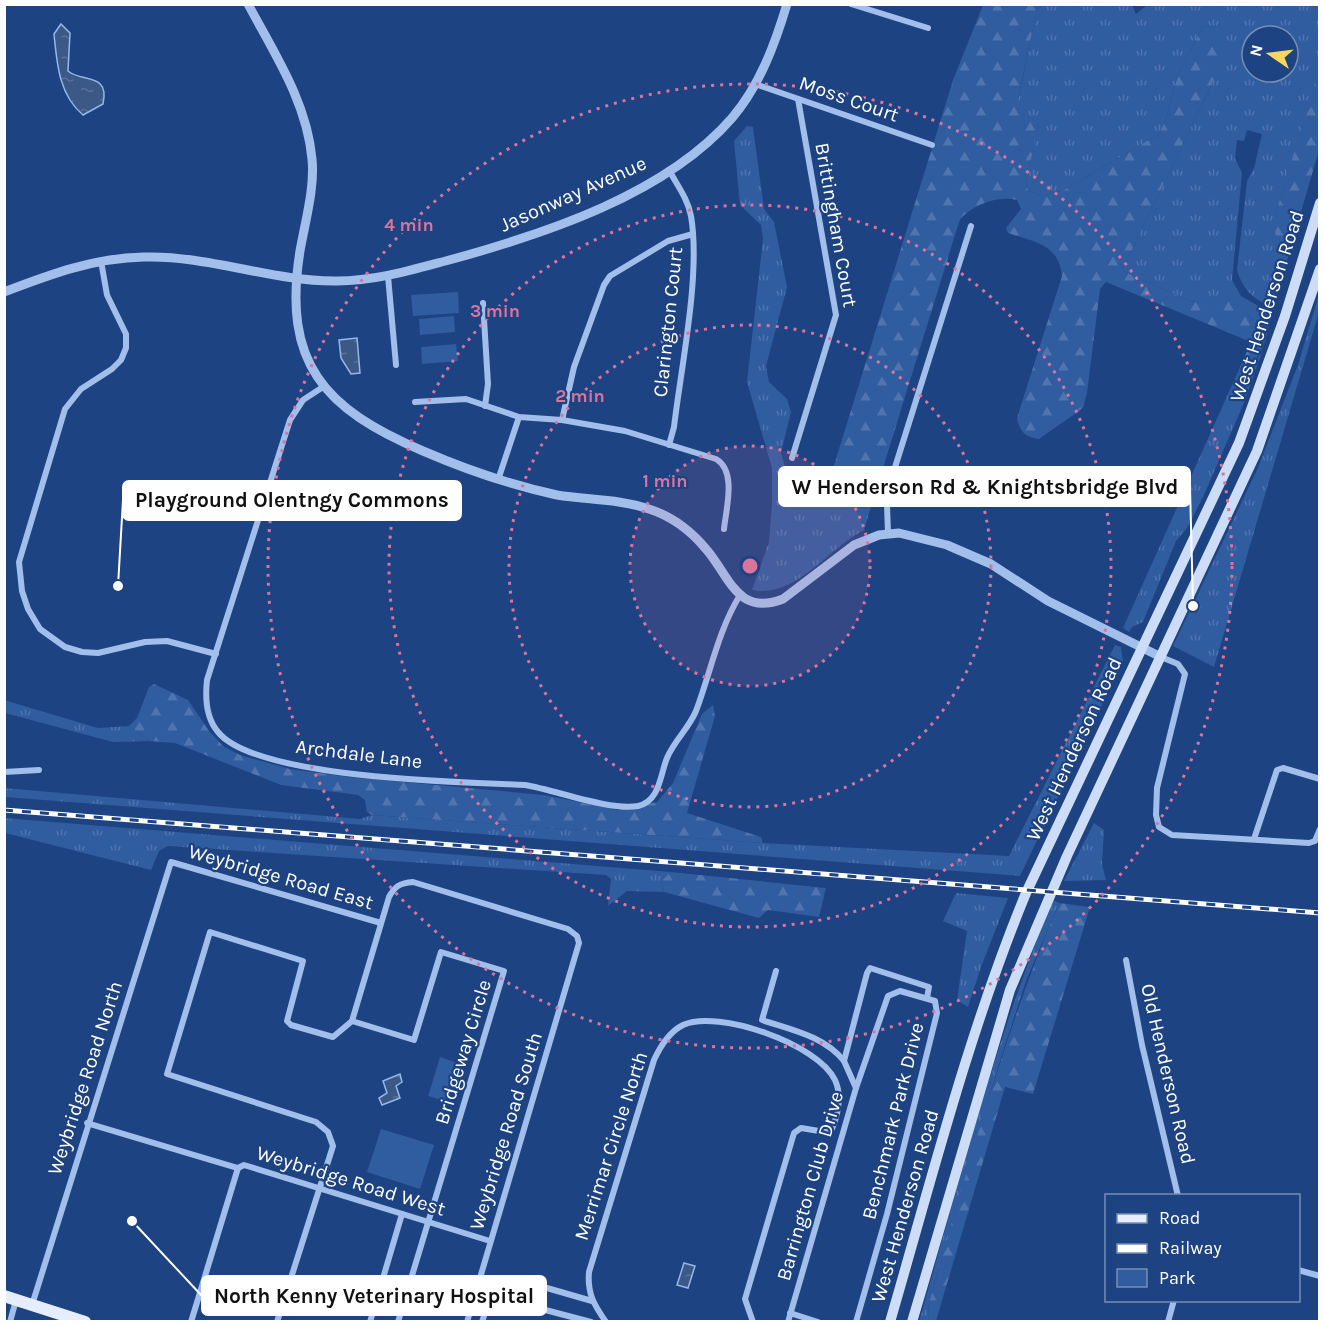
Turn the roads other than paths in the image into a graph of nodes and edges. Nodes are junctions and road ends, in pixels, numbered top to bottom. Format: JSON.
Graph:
{"nodes":[{"id":1,"x":248,"y":4,"type":"edge"},
{"id":2,"x":851,"y":4,"type":"edge"},
{"id":3,"x":787,"y":5,"type":"edge"},
{"id":4,"x":928,"y":28,"type":"dead end"},
{"id":5,"x":755,"y":84,"type":"junction"},
{"id":6,"x":798,"y":99,"type":"junction"},
{"id":7,"x":932,"y":145,"type":"dead end"},
{"id":8,"x":669,"y":170,"type":"junction"},
{"id":9,"x":1320,"y":203,"type":"edge"},
{"id":10,"x":971,"y":226,"type":"dead end"},
{"id":11,"x":693,"y":234,"type":"junction"},
{"id":12,"x":101,"y":261,"type":"junction"},
{"id":13,"x":1320,"y":269,"type":"edge"},
{"id":14,"x":388,"y":276,"type":"junction"},
{"id":15,"x":296,"y":278,"type":"junction"},
{"id":16,"x":4,"y":292,"type":"edge"},
{"id":17,"x":483,"y":303,"type":"dead end"},
{"id":18,"x":396,"y":365,"type":"dead end"},
{"id":19,"x":323,"y":387,"type":"junction"},
{"id":20,"x":415,"y":402,"type":"dead end"},
{"id":21,"x":485,"y":406,"type":"junction"},
{"id":22,"x":519,"y":417,"type":"junction"},
{"id":23,"x":562,"y":420,"type":"junction"},
{"id":24,"x":669,"y":445,"type":"junction"},
{"id":25,"x":792,"y":458,"type":"dead end"},
{"id":26,"x":498,"y":480,"type":"junction"},
{"id":27,"x":724,"y":529,"type":"dead end"},
{"id":28,"x":888,"y":533,"type":"junction"},
{"id":29,"x":740,"y":595,"type":"junction"},
{"id":30,"x":1143,"y":647,"type":"junction"},
{"id":31,"x":216,"y":654,"type":"junction"},
{"id":32,"x":1161,"y":657,"type":"junction"},
{"id":33,"x":39,"y":770,"type":"dead end"},
{"id":34,"x":4,"y":772,"type":"edge"},
{"id":35,"x":1320,"y":778,"type":"edge"},
{"id":36,"x":1320,"y":829,"type":"edge"},
{"id":37,"x":1254,"y":839,"type":"junction"},
{"id":38,"x":171,"y":862,"type":"joint"},
{"id":39,"x":381,"y":923,"type":"junction"},
{"id":40,"x":578,"y":951,"type":"joint"},
{"id":41,"x":1126,"y":960,"type":"dead end"},
{"id":42,"x":776,"y":972,"type":"dead end"},
{"id":43,"x":927,"y":998,"type":"junction"},
{"id":44,"x":352,"y":1021,"type":"junction"},
{"id":45,"x":844,"y":1061,"type":"junction"},
{"id":46,"x":856,"y":1088,"type":"junction"},
{"id":47,"x":87,"y":1124,"type":"junction"},
{"id":48,"x":238,"y":1168,"type":"junction"},
{"id":49,"x":320,"y":1189,"type":"junction"},
{"id":50,"x":1178,"y":1194,"type":"edge"},
{"id":51,"x":402,"y":1214,"type":"junction"},
{"id":52,"x":428,"y":1222,"type":"junction"},
{"id":53,"x":490,"y":1241,"type":"junction"},
{"id":54,"x":1300,"y":1270,"type":"edge"},
{"id":55,"x":1320,"y":1276,"type":"edge"},
{"id":56,"x":10,"y":1298,"type":"edge"},
{"id":57,"x":592,"y":1301,"type":"junction"},
{"id":58,"x":1173,"y":1302,"type":"edge"},
{"id":59,"x":32,"y":1305,"type":"junction"},
{"id":60,"x":790,"y":1313,"type":"junction"},
{"id":61,"x":10,"y":1322,"type":"edge"},
{"id":62,"x":85,"y":1322,"type":"edge"},
{"id":63,"x":191,"y":1322,"type":"edge"},
{"id":64,"x":277,"y":1322,"type":"edge"},
{"id":65,"x":370,"y":1322,"type":"edge"},
{"id":66,"x":398,"y":1322,"type":"edge"},
{"id":67,"x":467,"y":1322,"type":"edge"},
{"id":68,"x":591,"y":1322,"type":"edge"},
{"id":69,"x":606,"y":1322,"type":"edge"},
{"id":70,"x":753,"y":1322,"type":"edge"},
{"id":71,"x":788,"y":1322,"type":"edge"},
{"id":72,"x":818,"y":1322,"type":"edge"},
{"id":73,"x":856,"y":1322,"type":"edge"},
{"id":74,"x":890,"y":1322,"type":"edge"},
{"id":75,"x":912,"y":1322,"type":"edge"},
{"id":76,"x":1168,"y":1322,"type":"edge"}],
"edges":[{"from":1,"to":15,"type":"street"},
{"from":2,"to":4,"type":"street"},
{"from":3,"to":5,"type":"street","name":"Jasonway Avenue"},
{"from":5,"to":6,"type":"street","name":"Moss Court"},
{"from":5,"to":8,"type":"street","name":"Jasonway Avenue"},
{"from":6,"to":7,"type":"street","name":"Moss Court"},
{"from":6,"to":25,"type":"street","name":"Brittingham Court"},
{"from":8,"to":11,"type":"street","name":"Clarington Court"},
{"from":8,"to":14,"type":"street","name":"Jasonway Avenue"},
{"from":9,"to":30,"type":"main road","name":"West Henderson Road"},
{"from":10,"to":28,"type":"street"},
{"from":11,"to":23,"type":"street"},
{"from":11,"to":24,"type":"street","name":"Clarington Court"},
{"from":12,"to":15,"type":"street","name":"Jasonway Avenue"},
{"from":12,"to":16,"type":"street","name":"Jasonway Avenue"},
{"from":12,"to":31,"type":"street"},
{"from":13,"to":32,"type":"main road","name":"West Henderson Road"},
{"from":14,"to":15,"type":"street","name":"Jasonway Avenue"},
{"from":14,"to":18,"type":"street"},
{"from":15,"to":19,"type":"street"},
{"from":17,"to":21,"type":"street"},
{"from":19,"to":26,"type":"street"},
{"from":19,"to":31,"type":"street","name":"Archdale Lane"},
{"from":20,"to":21,"type":"street"},
{"from":21,"to":22,"type":"street"},
{"from":22,"to":23,"type":"street"},
{"from":22,"to":26,"type":"street"},
{"from":23,"to":24,"type":"street"},
{"from":24,"to":27,"type":"street"},
{"from":26,"to":29,"type":"street"},
{"from":28,"to":29,"type":"street"},
{"from":28,"to":30,"type":"street"},
{"from":29,"to":31,"type":"street","name":"Archdale Lane"},
{"from":30,"to":32,"type":"street"},
{"from":30,"to":74,"type":"main road","name":"West Henderson Road"},
{"from":32,"to":37,"type":"street"},
{"from":32,"to":75,"type":"main road","name":"West Henderson Road"},
{"from":33,"to":34,"type":"street"},
{"from":35,"to":37,"type":"street"},
{"from":36,"to":37,"type":"street"},
{"from":38,"to":39,"type":"street","name":"Weybridge Road East"},
{"from":38,"to":47,"type":"street","name":"Weybridge Road North"},
{"from":39,"to":40,"type":"street","name":"Weybridge Road East"},
{"from":39,"to":44,"type":"street","name":"Weybridge Road East"},
{"from":40,"to":53,"type":"street","name":"Weybridge Road South"},
{"from":41,"to":50,"type":"street","name":"Old Henderson Road"},
{"from":42,"to":45,"type":"street","name":"Barrington Club Drive"},
{"from":43,"to":45,"type":"street"},
{"from":43,"to":46,"type":"street","name":"Benchmark Park Drive"},
{"from":43,"to":73,"type":"street","name":"Benchmark Park Drive"},
{"from":44,"to":49,"type":"street"},
{"from":44,"to":52,"type":"street","name":"Bridgeway Circle"},
{"from":45,"to":46,"type":"street","name":"Barrington Club Drive"},
{"from":46,"to":60,"type":"street","name":"Barrington Club Drive"},
{"from":47,"to":48,"type":"street","name":"Weybridge Road West"},
{"from":47,"to":59,"type":"street","name":"Weybridge Road North"},
{"from":48,"to":49,"type":"street","name":"Weybridge Road West"},
{"from":48,"to":63,"type":"street","name":"Weybridge Road West"},
{"from":49,"to":51,"type":"street","name":"Weybridge Road West"},
{"from":49,"to":64,"type":"street"},
{"from":51,"to":52,"type":"street","name":"Weybridge Road West"},
{"from":51,"to":65,"type":"street"},
{"from":52,"to":53,"type":"street","name":"Weybridge Road West"},
{"from":52,"to":66,"type":"street","name":"Bridgeway Circle"},
{"from":53,"to":67,"type":"street","name":"Weybridge Road South"},
{"from":54,"to":55,"type":"street"},
{"from":56,"to":59,"type":"main road"},
{"from":56,"to":61,"type":"street"},
{"from":57,"to":68,"type":"street"},
{"from":57,"to":69,"type":"street","name":"Merrimar Circle North"},
{"from":57,"to":70,"type":"street","name":"Merrimar Circle North"},
{"from":58,"to":76,"type":"street"},
{"from":59,"to":62,"type":"main road"},
{"from":60,"to":71,"type":"street","name":"Barrington Club Drive"},
{"from":60,"to":72,"type":"street"}]}
